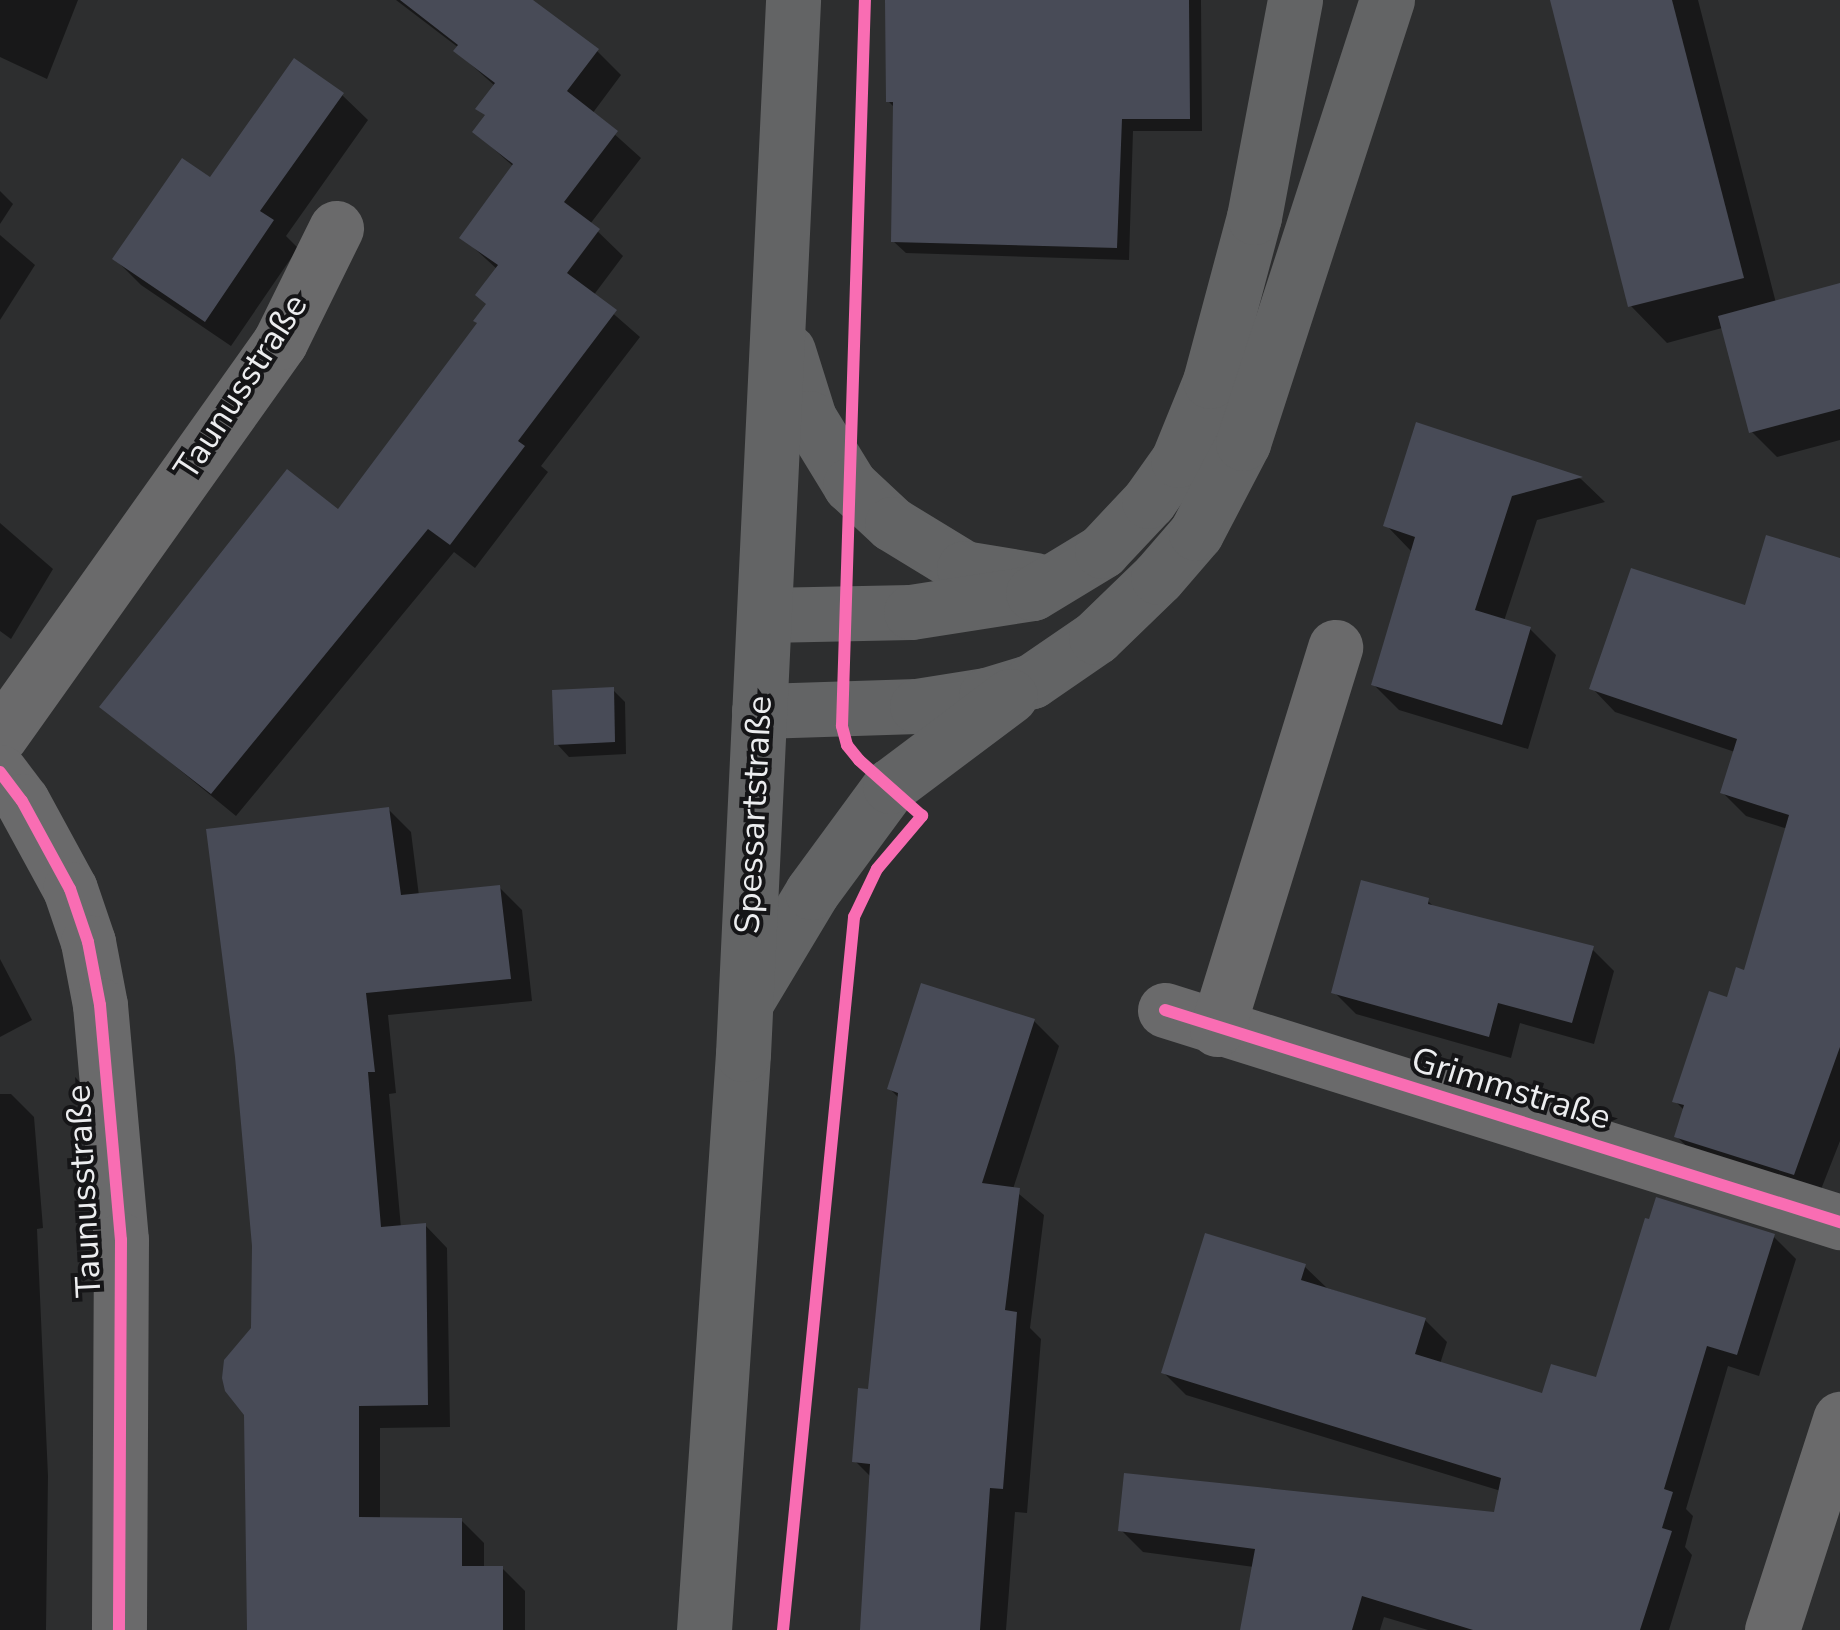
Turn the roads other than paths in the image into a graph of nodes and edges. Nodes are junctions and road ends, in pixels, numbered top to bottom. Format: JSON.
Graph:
{"nodes":[{"id":1,"x":1296,"y":0,"type":"edge"},
{"id":2,"x":1387,"y":0,"type":"edge"},
{"id":3,"x":792,"y":15,"type":"edge"},
{"id":4,"x":336,"y":228,"type":"dead end"},
{"id":5,"x":776,"y":315,"type":"junction"},
{"id":6,"x":1070,"y":573,"type":"junction"},
{"id":7,"x":765,"y":615,"type":"junction"},
{"id":8,"x":1335,"y":647,"type":"dead end"},
{"id":9,"x":1032,"y":681,"type":"junction"},
{"id":10,"x":759,"y":711,"type":"junction"},
{"id":11,"x":0,"y":736,"type":"edge"},
{"id":12,"x":0,"y":772,"type":"edge"},
{"id":13,"x":745,"y":1004,"type":"junction"},
{"id":14,"x":1165,"y":1010,"type":"dead end"},
{"id":15,"x":1217,"y":1029,"type":"junction"},
{"id":16,"x":1840,"y":1222,"type":"edge"},
{"id":17,"x":1840,"y":1419,"type":"edge"},
{"id":18,"x":119,"y":1630,"type":"edge"},
{"id":19,"x":704,"y":1630,"type":"edge"},
{"id":20,"x":1772,"y":1630,"type":"edge"}],
"edges":[{"from":1,"to":6,"type":"main road"},
{"from":2,"to":9,"type":"main road"},
{"from":3,"to":5,"type":"main road","name":"Spessartstraße"},
{"from":4,"to":11,"type":"street","name":"Taunusstraße"},
{"from":5,"to":6,"type":"main road"},
{"from":5,"to":7,"type":"main road","name":"Spessartstraße"},
{"from":6,"to":7,"type":"main road"},
{"from":7,"to":10,"type":"main road","name":"Spessartstraße"},
{"from":8,"to":15,"type":"street"},
{"from":9,"to":10,"type":"main road"},
{"from":9,"to":13,"type":"main road"},
{"from":10,"to":13,"type":"main road","name":"Spessartstraße"},
{"from":12,"to":18,"type":"street","name":"Taunusstraße"},
{"from":13,"to":19,"type":"main road","name":"Spessartstraße"},
{"from":14,"to":15,"type":"street","name":"Grimmstraße"},
{"from":15,"to":16,"type":"street","name":"Grimmstraße"},
{"from":17,"to":20,"type":"street"}]}
